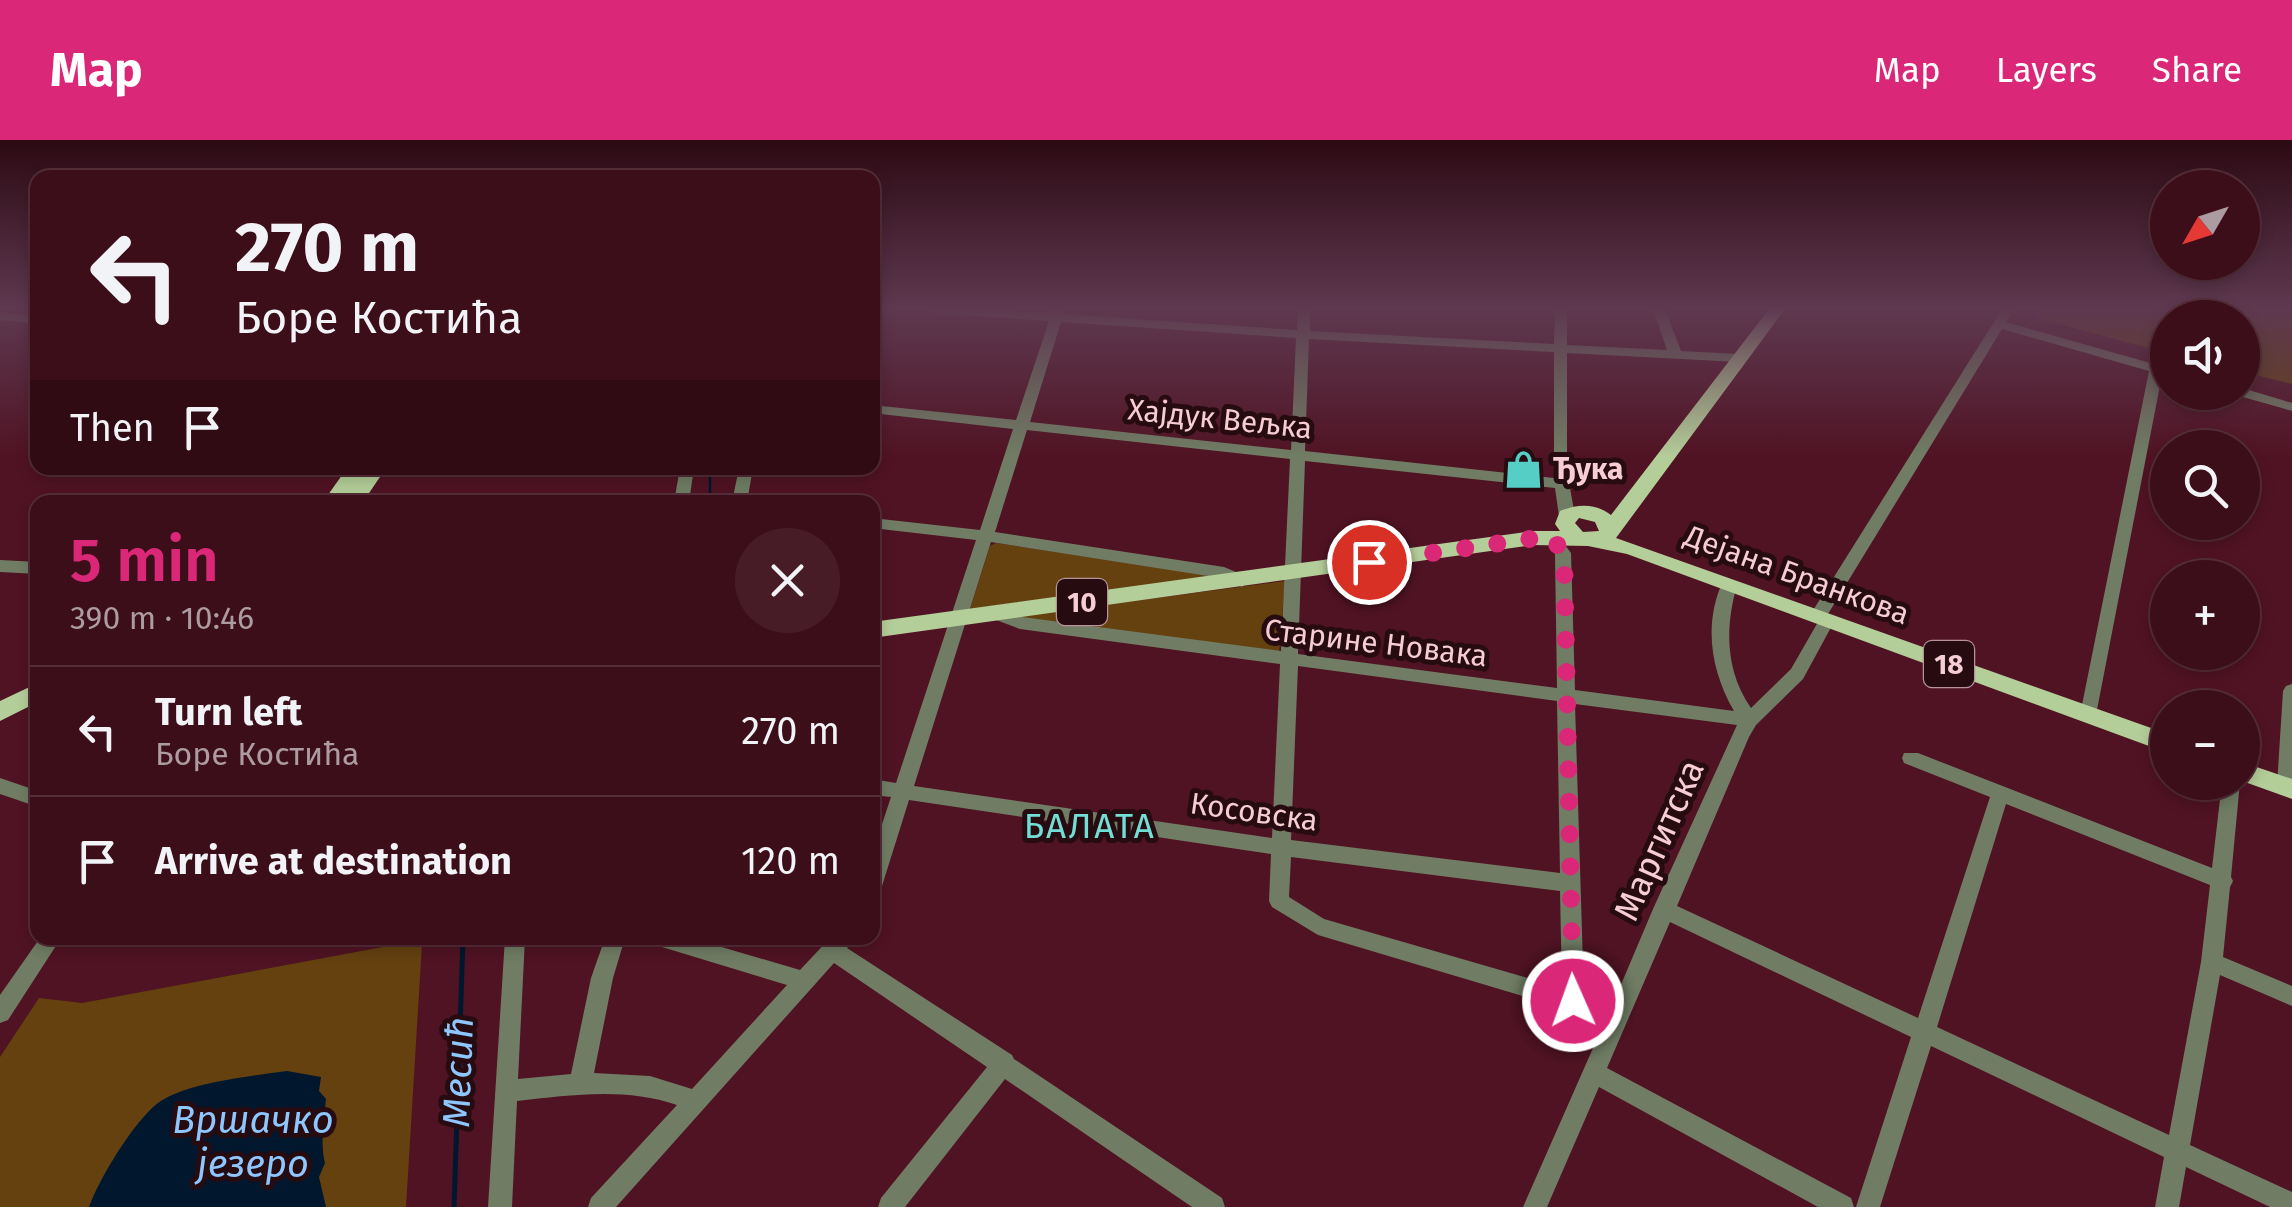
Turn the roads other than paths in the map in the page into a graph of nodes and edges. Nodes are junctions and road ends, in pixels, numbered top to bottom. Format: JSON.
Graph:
{"nodes":[{"id":1,"x":1740,"y":358,"type":"edge"},
{"id":2,"x":1043,"y":359,"type":"edge"},
{"id":3,"x":1302,"y":359,"type":"edge"},
{"id":4,"x":1560,"y":359,"type":"edge"},
{"id":5,"x":1977,"y":359,"type":"edge"},
{"id":6,"x":2122,"y":359,"type":"edge"},
{"id":7,"x":2150,"y":367,"type":"edge"},
{"id":8,"x":2260,"y":398,"type":"edge"},
{"id":9,"x":2292,"y":407,"type":"edge"},
{"id":10,"x":880,"y":409,"type":"edge"},
{"id":11,"x":2154,"y":410,"type":"edge"},
{"id":12,"x":1022,"y":426,"type":"junction"},
{"id":13,"x":1295,"y":455,"type":"junction"},
{"id":14,"x":1563,"y":487,"type":"junction"},
{"id":15,"x":880,"y":524,"type":"edge"},
{"id":16,"x":1577,"y":530,"type":"junction"},
{"id":17,"x":984,"y":536,"type":"junction"},
{"id":18,"x":0,"y":566,"type":"edge"},
{"id":19,"x":30,"y":568,"type":"edge"},
{"id":20,"x":1291,"y":573,"type":"junction"},
{"id":21,"x":1242,"y":581,"type":"junction"},
{"id":22,"x":1729,"y":585,"type":"junction"},
{"id":23,"x":997,"y":614,"type":"junction"},
{"id":24,"x":1823,"y":618,"type":"junction"},
{"id":25,"x":960,"y":619,"type":"junction"},
{"id":26,"x":880,"y":629,"type":"edge"},
{"id":27,"x":1289,"y":660,"type":"junction"},
{"id":28,"x":2292,"y":690,"type":"edge"},
{"id":29,"x":1565,"y":694,"type":"junction"},
{"id":30,"x":30,"y":695,"type":"edge"},
{"id":31,"x":0,"y":712,"type":"edge"},
{"id":32,"x":2089,"y":716,"type":"junction"},
{"id":33,"x":1750,"y":720,"type":"junction"},
{"id":34,"x":2150,"y":738,"type":"edge"},
{"id":35,"x":1911,"y":758,"type":"dead end"},
{"id":36,"x":2260,"y":777,"type":"edge"},
{"id":37,"x":0,"y":786,"type":"edge"},
{"id":38,"x":2289,"y":787,"type":"edge"},
{"id":39,"x":880,"y":788,"type":"edge"},
{"id":40,"x":904,"y":792,"type":"junction"},
{"id":41,"x":2000,"y":794,"type":"junction"},
{"id":42,"x":30,"y":796,"type":"edge"},
{"id":43,"x":2230,"y":800,"type":"edge"},
{"id":44,"x":1280,"y":846,"type":"junction"},
{"id":45,"x":880,"y":861,"type":"edge"},
{"id":46,"x":2223,"y":881,"type":"junction"},
{"id":47,"x":1569,"y":883,"type":"junction"},
{"id":48,"x":1664,"y":909,"type":"junction"},
{"id":49,"x":45,"y":945,"type":"edge"},
{"id":50,"x":514,"y":945,"type":"edge"},
{"id":51,"x":613,"y":945,"type":"edge"},
{"id":52,"x":686,"y":945,"type":"edge"},
{"id":53,"x":837,"y":945,"type":"edge"},
{"id":54,"x":839,"y":945,"type":"edge"},
{"id":55,"x":2212,"y":962,"type":"junction"},
{"id":56,"x":805,"y":980,"type":"junction"},
{"id":57,"x":2292,"y":996,"type":"edge"},
{"id":58,"x":1573,"y":1001,"type":"junction"},
{"id":59,"x":0,"y":1013,"type":"edge"},
{"id":60,"x":1922,"y":1031,"type":"junction"},
{"id":61,"x":1608,"y":1034,"type":"junction"},
{"id":62,"x":1004,"y":1063,"type":"junction"},
{"id":63,"x":1594,"y":1073,"type":"junction"},
{"id":64,"x":582,"y":1082,"type":"junction"},
{"id":65,"x":505,"y":1092,"type":"junction"},
{"id":66,"x":694,"y":1101,"type":"junction"},
{"id":67,"x":2178,"y":1152,"type":"junction"},
{"id":68,"x":621,"y":1198,"type":"edge"},
{"id":69,"x":2292,"y":1206,"type":"edge"},
{"id":70,"x":500,"y":1207,"type":"edge"},
{"id":71,"x":600,"y":1207,"type":"edge"},
{"id":72,"x":890,"y":1207,"type":"edge"},
{"id":73,"x":1214,"y":1207,"type":"edge"},
{"id":74,"x":1536,"y":1207,"type":"edge"},
{"id":75,"x":1842,"y":1207,"type":"edge"},
{"id":76,"x":1868,"y":1207,"type":"edge"},
{"id":77,"x":2168,"y":1207,"type":"edge"}],
"edges":[{"from":1,"to":16,"type":"main road"},
{"from":2,"to":12,"type":"street"},
{"from":3,"to":13,"type":"street"},
{"from":4,"to":14,"type":"street"},
{"from":5,"to":24,"type":"street","name":"Маргитска"},
{"from":6,"to":7,"type":"street"},
{"from":8,"to":9,"type":"street"},
{"from":10,"to":12,"type":"street","name":"Хајдук Вељка"},
{"from":11,"to":32,"type":"street"},
{"from":12,"to":13,"type":"street","name":"Хајдук Вељка"},
{"from":12,"to":17,"type":"street"},
{"from":13,"to":14,"type":"street","name":"Хајдук Вељка"},
{"from":13,"to":20,"type":"street"},
{"from":14,"to":16,"type":"street"},
{"from":15,"to":17,"type":"street"},
{"from":16,"to":20,"type":"main road","number":"10"},
{"from":16,"to":22,"type":"main road","name":"Дејана Бранкова","number":"18"},
{"from":16,"to":29,"type":"street"},
{"from":17,"to":21,"type":"street"},
{"from":17,"to":25,"type":"street"},
{"from":18,"to":19,"type":"street"},
{"from":20,"to":21,"type":"main road","number":"10"},
{"from":20,"to":27,"type":"street"},
{"from":21,"to":23,"type":"main road","number":"10"},
{"from":22,"to":24,"type":"main road","name":"Дејана Бранкова","number":"18"},
{"from":22,"to":33,"type":"street"},
{"from":23,"to":25,"type":"main road","number":"10"},
{"from":23,"to":27,"type":"street","name":"Старине Новака"},
{"from":24,"to":32,"type":"main road","name":"Дејана Бранкова","number":"18"},
{"from":24,"to":33,"type":"street","name":"Маргитска"},
{"from":25,"to":26,"type":"main road","number":"10"},
{"from":25,"to":40,"type":"street"},
{"from":27,"to":29,"type":"street","name":"Старине Новака"},
{"from":27,"to":44,"type":"street"},
{"from":28,"to":38,"type":"street"},
{"from":29,"to":33,"type":"street","name":"Старине Новака"},
{"from":29,"to":47,"type":"street"},
{"from":30,"to":31,"type":"main road"},
{"from":32,"to":34,"type":"main road","name":"Дејана Бранкова","number":"18"},
{"from":33,"to":48,"type":"street","name":"Маргитска"},
{"from":35,"to":41,"type":"street"},
{"from":36,"to":38,"type":"main road"},
{"from":37,"to":42,"type":"street"},
{"from":39,"to":40,"type":"street","name":"Косовска"},
{"from":40,"to":44,"type":"street","name":"Косовска"},
{"from":40,"to":45,"type":"street"},
{"from":41,"to":46,"type":"street"},
{"from":41,"to":60,"type":"street"},
{"from":43,"to":46,"type":"street"},
{"from":44,"to":47,"type":"street","name":"Косовска"},
{"from":44,"to":58,"type":"street"},
{"from":46,"to":55,"type":"street"},
{"from":47,"to":58,"type":"street"},
{"from":48,"to":60,"type":"street"},
{"from":48,"to":61,"type":"street","name":"Маргитска"},
{"from":49,"to":59,"type":"street"},
{"from":50,"to":65,"type":"street"},
{"from":51,"to":64,"type":"street"},
{"from":52,"to":56,"type":"street"},
{"from":53,"to":56,"type":"street"},
{"from":54,"to":62,"type":"street"},
{"from":55,"to":57,"type":"street"},
{"from":55,"to":67,"type":"street"},
{"from":56,"to":66,"type":"street"},
{"from":58,"to":61,"type":"street"},
{"from":60,"to":67,"type":"street"},
{"from":60,"to":76,"type":"street"},
{"from":61,"to":63,"type":"street","name":"Маргитска"},
{"from":62,"to":72,"type":"street"},
{"from":62,"to":73,"type":"street"},
{"from":63,"to":74,"type":"street","name":"Маргитска"},
{"from":63,"to":75,"type":"street"},
{"from":64,"to":65,"type":"street"},
{"from":64,"to":66,"type":"street"},
{"from":65,"to":70,"type":"street"},
{"from":66,"to":68,"type":"street"},
{"from":67,"to":69,"type":"street"},
{"from":67,"to":77,"type":"street"},
{"from":68,"to":71,"type":"street"}]}
